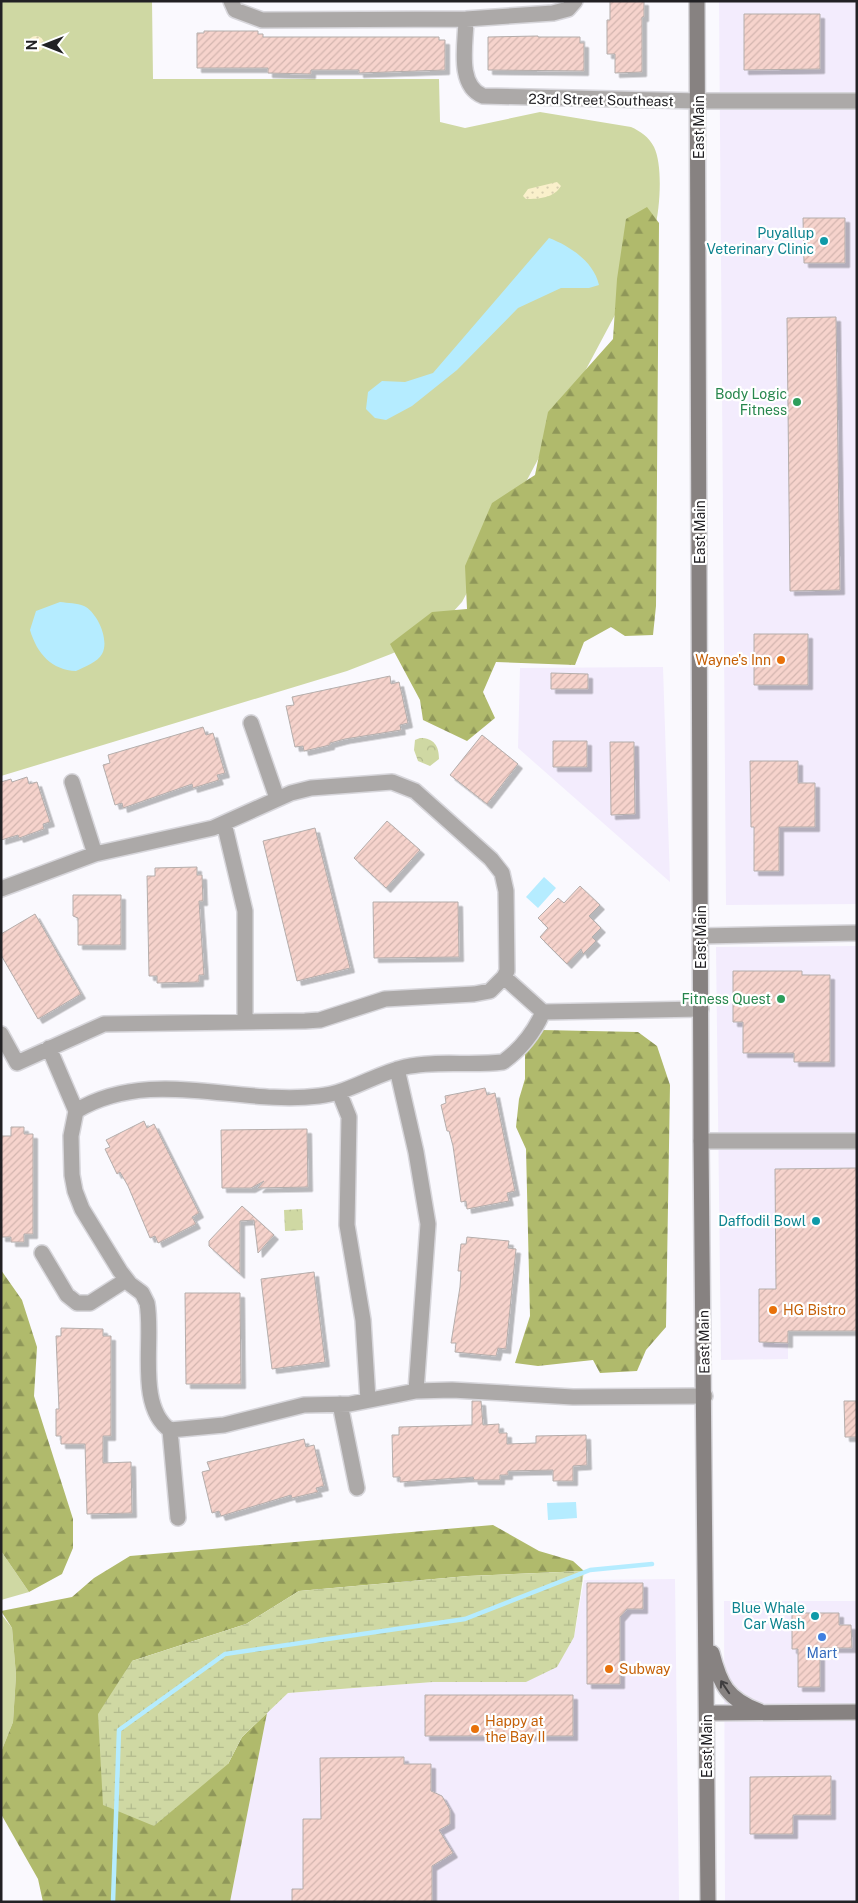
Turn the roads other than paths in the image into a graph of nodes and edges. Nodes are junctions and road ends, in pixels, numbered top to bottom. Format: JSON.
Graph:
{"nodes":[{"id":1,"x":231,"y":1,"type":"edge"},
{"id":2,"x":575,"y":1,"type":"edge"},
{"id":3,"x":697,"y":1,"type":"edge"},
{"id":4,"x":466,"y":19,"type":"junction"},
{"id":5,"x":699,"y":101,"type":"junction"},
{"id":6,"x":857,"y":101,"type":"edge"},
{"id":7,"x":251,"y":723,"type":"dead end"},
{"id":8,"x":72,"y":782,"type":"dead end"},
{"id":9,"x":277,"y":798,"type":"junction"},
{"id":10,"x":224,"y":823,"type":"junction"},
{"id":11,"x":94,"y":854,"type":"junction"},
{"id":12,"x":1,"y":889,"type":"edge"},
{"id":13,"x":857,"y":933,"type":"edge"},
{"id":14,"x":701,"y":936,"type":"junction"},
{"id":15,"x":504,"y":977,"type":"junction"},
{"id":16,"x":701,"y":1009,"type":"junction"},
{"id":17,"x":543,"y":1012,"type":"junction"},
{"id":18,"x":246,"y":1022,"type":"junction"},
{"id":19,"x":1,"y":1034,"type":"edge"},
{"id":20,"x":49,"y":1048,"type":"junction"},
{"id":21,"x":398,"y":1069,"type":"junction"},
{"id":22,"x":339,"y":1092,"type":"junction"},
{"id":23,"x":76,"y":1111,"type":"junction"},
{"id":24,"x":701,"y":1141,"type":"junction"},
{"id":25,"x":857,"y":1141,"type":"edge"},
{"id":26,"x":42,"y":1253,"type":"dead end"},
{"id":27,"x":126,"y":1280,"type":"junction"},
{"id":28,"x":416,"y":1391,"type":"junction"},
{"id":29,"x":704,"y":1396,"type":"junction"},
{"id":30,"x":368,"y":1400,"type":"junction"},
{"id":31,"x":340,"y":1404,"type":"junction"},
{"id":32,"x":170,"y":1430,"type":"junction"},
{"id":33,"x":357,"y":1488,"type":"dead end"},
{"id":34,"x":178,"y":1518,"type":"dead end"},
{"id":35,"x":707,"y":1633,"type":"junction"},
{"id":36,"x":857,"y":1712,"type":"edge"},
{"id":37,"x":707,"y":1713,"type":"junction"},
{"id":38,"x":765,"y":1713,"type":"junction"},
{"id":39,"x":708,"y":1902,"type":"edge"}],
"edges":[{"from":1,"to":4,"type":"street"},
{"from":2,"to":4,"type":"street"},
{"from":3,"to":5,"type":"main road","name":"East Main"},
{"from":4,"to":5,"type":"street","name":"23rd Street Southeast"},
{"from":5,"to":6,"type":"street","name":"23rd Street Southeast"},
{"from":5,"to":14,"type":"main road","name":"East Main"},
{"from":7,"to":9,"type":"street"},
{"from":8,"to":11,"type":"street"},
{"from":9,"to":10,"type":"street"},
{"from":9,"to":15,"type":"street"},
{"from":10,"to":11,"type":"street"},
{"from":10,"to":18,"type":"street"},
{"from":11,"to":12,"type":"street"},
{"from":13,"to":14,"type":"street"},
{"from":14,"to":16,"type":"main road","name":"East Main"},
{"from":15,"to":17,"type":"street"},
{"from":15,"to":18,"type":"street"},
{"from":16,"to":17,"type":"street"},
{"from":16,"to":24,"type":"main road","name":"East Main"},
{"from":17,"to":21,"type":"street"},
{"from":18,"to":20,"type":"street"},
{"from":19,"to":20,"type":"street"},
{"from":20,"to":23,"type":"street"},
{"from":21,"to":22,"type":"street"},
{"from":21,"to":28,"type":"street"},
{"from":22,"to":23,"type":"street"},
{"from":22,"to":30,"type":"street"},
{"from":23,"to":27,"type":"street"},
{"from":24,"to":25,"type":"street"},
{"from":24,"to":29,"type":"main road","name":"East Main"},
{"from":26,"to":27,"type":"street"},
{"from":27,"to":32,"type":"street"},
{"from":28,"to":29,"type":"street"},
{"from":28,"to":30,"type":"street"},
{"from":29,"to":35,"type":"main road","name":"East Main"},
{"from":30,"to":31,"type":"street"},
{"from":31,"to":32,"type":"street"},
{"from":31,"to":33,"type":"street"},
{"from":32,"to":34,"type":"street"},
{"from":35,"to":37,"type":"main road","name":"East Main"},
{"from":38,"to":35,"type":"main road","one_way":true},
{"from":36,"to":38,"type":"main road"},
{"from":37,"to":38,"type":"main road"},
{"from":37,"to":39,"type":"main road","name":"East Main"}]}
